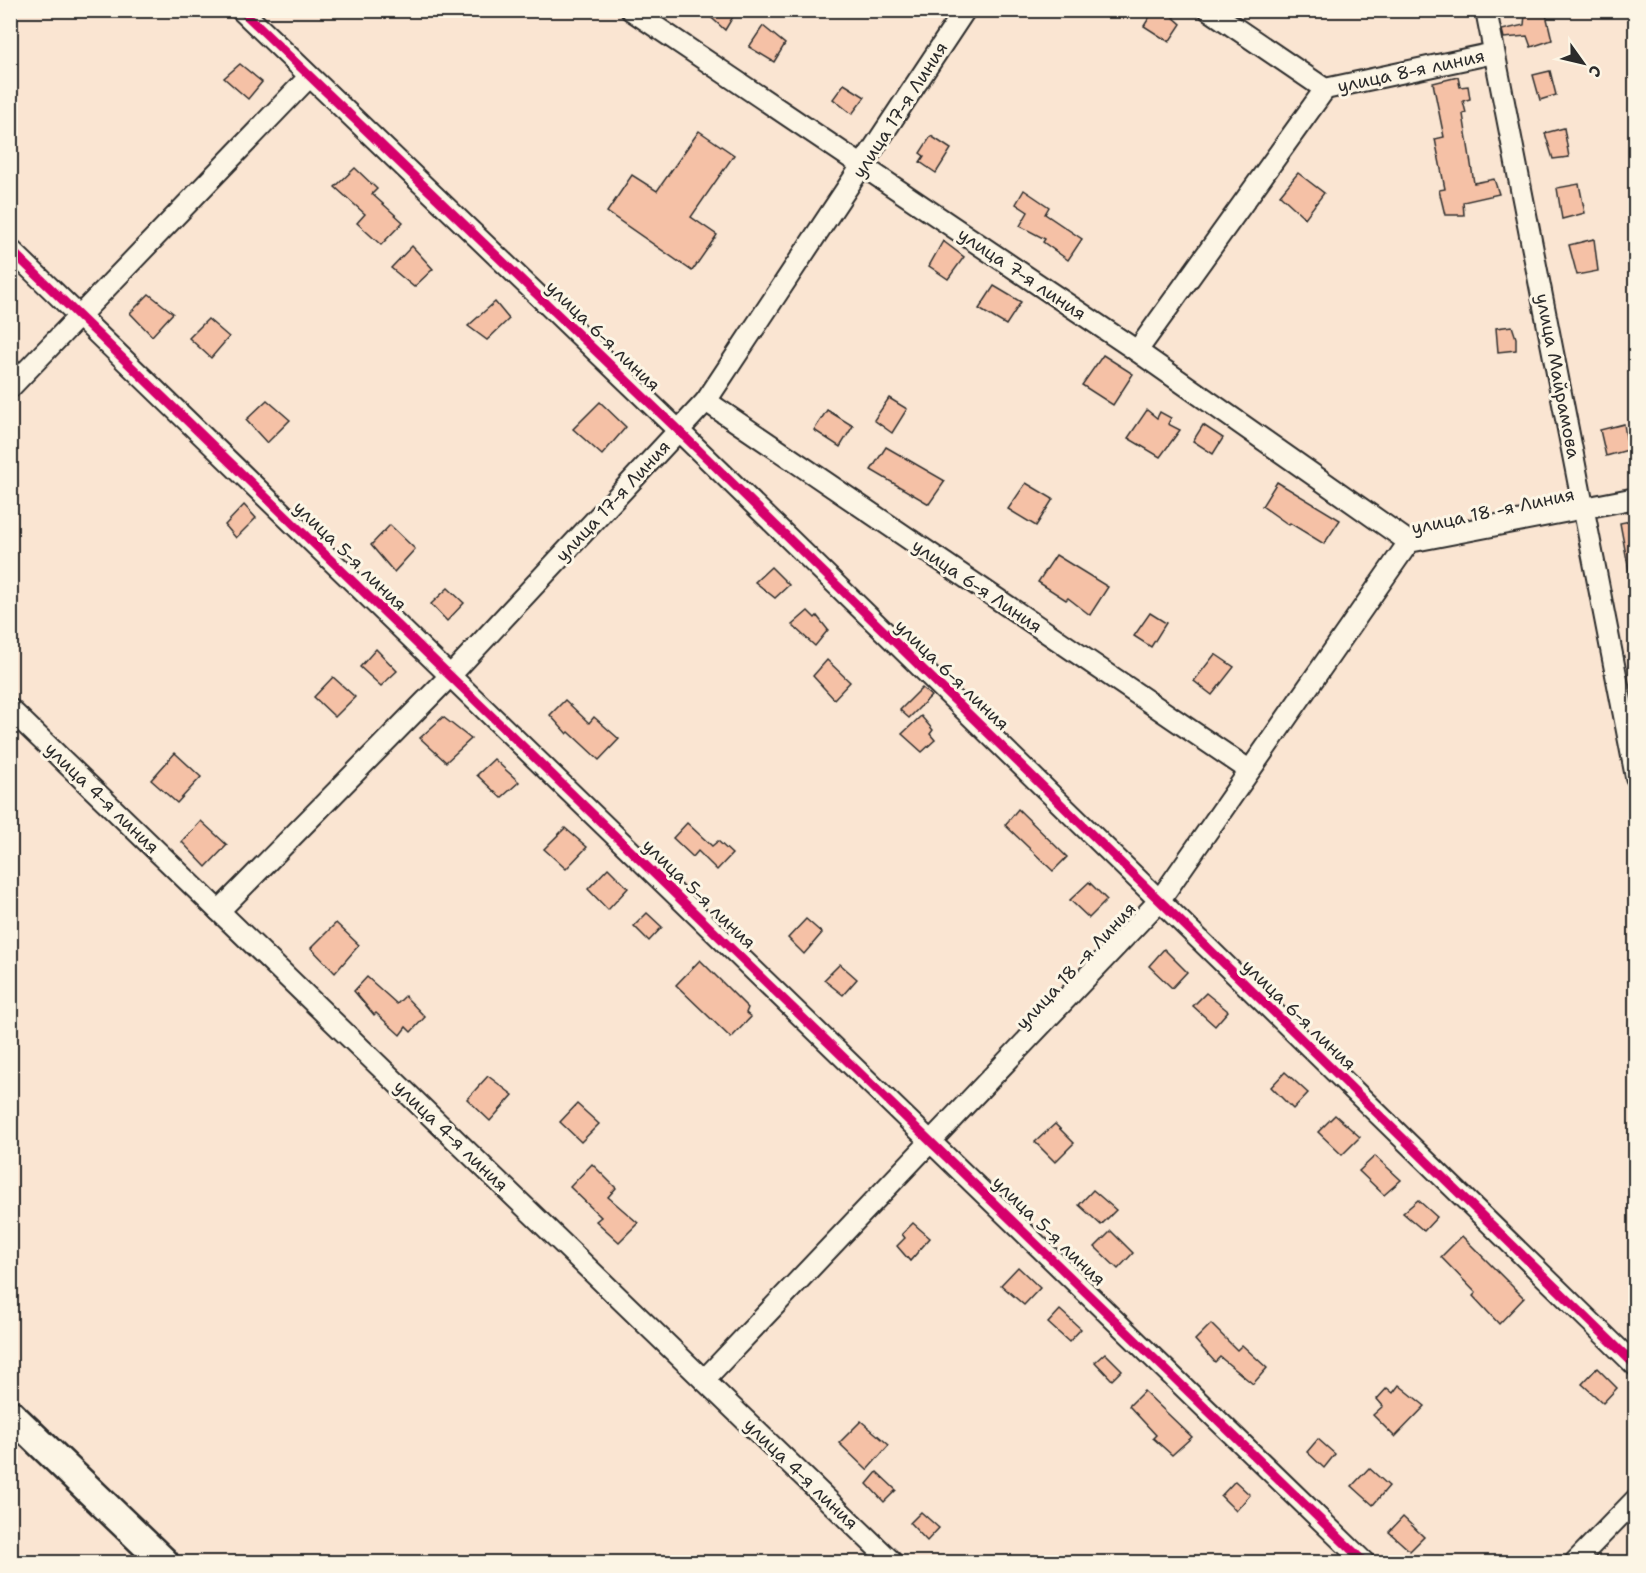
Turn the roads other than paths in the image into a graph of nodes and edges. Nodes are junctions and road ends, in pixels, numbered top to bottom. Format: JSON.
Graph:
{"nodes":[{"id":1,"x":241,"y":10,"type":"edge"},
{"id":2,"x":632,"y":10,"type":"edge"},
{"id":3,"x":965,"y":10,"type":"edge"},
{"id":4,"x":1209,"y":10,"type":"edge"},
{"id":5,"x":1486,"y":10,"type":"edge"},
{"id":6,"x":1494,"y":53,"type":"junction"},
{"id":7,"x":309,"y":77,"type":"junction"},
{"id":8,"x":1325,"y":89,"type":"junction"},
{"id":9,"x":863,"y":167,"type":"junction"},
{"id":10,"x":10,"y":249,"type":"edge"},
{"id":11,"x":80,"y":316,"type":"junction"},
{"id":12,"x":1137,"y":351,"type":"junction"},
{"id":13,"x":10,"y":388,"type":"edge"},
{"id":14,"x":706,"y":401,"type":"junction"},
{"id":15,"x":679,"y":431,"type":"junction"},
{"id":16,"x":1635,"y":498,"type":"edge"},
{"id":17,"x":1584,"y":509,"type":"junction"},
{"id":18,"x":1408,"y":543,"type":"junction"},
{"id":19,"x":449,"y":677,"type":"junction"},
{"id":20,"x":10,"y":710,"type":"edge"},
{"id":21,"x":1249,"y":770,"type":"junction"},
{"id":22,"x":1635,"y":777,"type":"edge"},
{"id":23,"x":1159,"y":901,"type":"junction"},
{"id":24,"x":219,"y":911,"type":"junction"},
{"id":25,"x":933,"y":1141,"type":"junction"},
{"id":26,"x":1635,"y":1366,"type":"edge"},
{"id":27,"x":704,"y":1380,"type":"junction"},
{"id":28,"x":10,"y":1414,"type":"edge"},
{"id":29,"x":1635,"y":1499,"type":"edge"},
{"id":30,"x":164,"y":1563,"type":"edge"},
{"id":31,"x":892,"y":1563,"type":"edge"},
{"id":32,"x":1364,"y":1563,"type":"edge"},
{"id":33,"x":1575,"y":1563,"type":"edge"}],
"edges":[{"from":1,"to":7,"type":"street","name":"улица 6-я линия"},
{"from":2,"to":9,"type":"street","name":"улица 7-я линия"},
{"from":3,"to":9,"type":"street","name":"улица 17-я Линия"},
{"from":4,"to":8,"type":"street","name":"улица 8-я линия"},
{"from":5,"to":6,"type":"street","name":"улица Майрамова"},
{"from":6,"to":8,"type":"street","name":"улица 8-я линия"},
{"from":6,"to":17,"type":"street","name":"улица Майрамова"},
{"from":7,"to":11,"type":"street"},
{"from":7,"to":15,"type":"street","name":"улица 6-я линия"},
{"from":8,"to":12,"type":"street"},
{"from":9,"to":12,"type":"street","name":"улица 7-я линия"},
{"from":9,"to":14,"type":"street","name":"улица 17-я Линия"},
{"from":10,"to":11,"type":"street","name":"улица 5-я линия"},
{"from":11,"to":13,"type":"street"},
{"from":11,"to":19,"type":"street","name":"улица 5-я линия"},
{"from":12,"to":18,"type":"street","name":"улица 7-я линия"},
{"from":14,"to":15,"type":"street","name":"улица 17-я Линия"},
{"from":14,"to":21,"type":"street","name":"улица 6-я Линия"},
{"from":15,"to":19,"type":"street","name":"улица 17-я Линия"},
{"from":15,"to":23,"type":"street","name":"улица 6-я линия"},
{"from":16,"to":17,"type":"street","name":"улица 18 -я Линия"},
{"from":17,"to":18,"type":"street","name":"улица 18 -я Линия"},
{"from":17,"to":22,"type":"street","name":"улица Майрамова"},
{"from":18,"to":21,"type":"street","name":"улица 18 -я Линия"},
{"from":19,"to":24,"type":"street","name":"улица 17-я Линия"},
{"from":19,"to":25,"type":"street","name":"улица 5-я линия"},
{"from":20,"to":24,"type":"street","name":"улица 4-я линия"},
{"from":21,"to":23,"type":"street","name":"улица 18 -я Линия"},
{"from":23,"to":25,"type":"street","name":"улица 18 -я Линия"},
{"from":23,"to":26,"type":"street","name":"улица 6-я линия"},
{"from":24,"to":27,"type":"street","name":"улица 4-я линия"},
{"from":25,"to":27,"type":"street","name":"улица 18 -я Линия"},
{"from":25,"to":32,"type":"street","name":"улица 5-я линия"},
{"from":27,"to":31,"type":"street","name":"улица 4-я линия"},
{"from":28,"to":30,"type":"highway"},
{"from":29,"to":33,"type":"street"}]}
